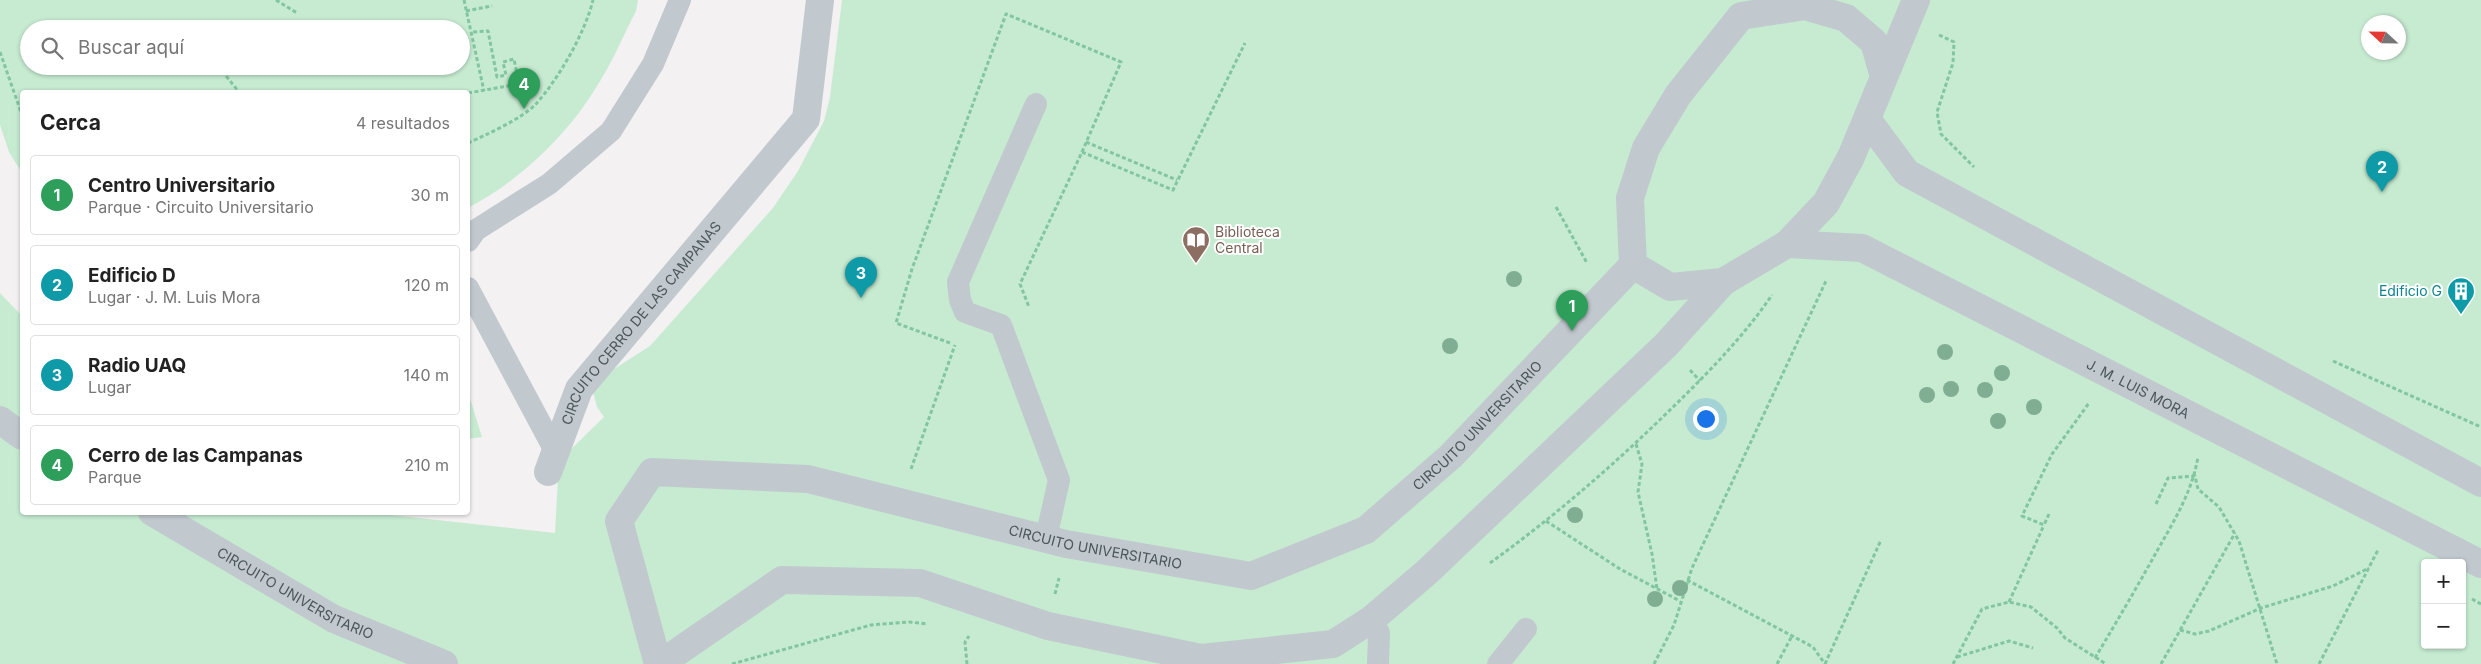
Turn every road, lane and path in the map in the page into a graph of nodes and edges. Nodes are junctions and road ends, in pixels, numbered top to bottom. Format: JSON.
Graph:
{"nodes":[{"id":1,"x":276,"y":0,"type":"edge"},
{"id":2,"x":464,"y":0,"type":"edge"},
{"id":3,"x":593,"y":0,"type":"edge"},
{"id":4,"x":680,"y":0,"type":"edge"},
{"id":5,"x":820,"y":0,"type":"edge"},
{"id":6,"x":492,"y":6,"type":"dead end"},
{"id":7,"x":1750,"y":8,"type":"edge"},
{"id":8,"x":1913,"y":10,"type":"edge"},
{"id":9,"x":466,"y":11,"type":"junction"},
{"id":10,"x":297,"y":13,"type":"dead end"},
{"id":11,"x":469,"y":20,"type":"edge"},
{"id":12,"x":470,"y":25,"type":"edge"},
{"id":13,"x":472,"y":32,"type":"junction"},
{"id":14,"x":1245,"y":43,"type":"dead end"},
{"id":15,"x":0,"y":52,"type":"edge"},
{"id":16,"x":225,"y":75,"type":"edge"},
{"id":17,"x":1884,"y":77,"type":"junction"},
{"id":18,"x":237,"y":90,"type":"edge"},
{"id":19,"x":484,"y":91,"type":"junction"},
{"id":20,"x":470,"y":93,"type":"edge"},
{"id":21,"x":1036,"y":104,"type":"dead end"},
{"id":22,"x":20,"y":109,"type":"edge"},
{"id":23,"x":1867,"y":119,"type":"junction"},
{"id":24,"x":470,"y":142,"type":"edge"},
{"id":25,"x":1086,"y":142,"type":"junction"},
{"id":26,"x":1082,"y":152,"type":"junction"},
{"id":27,"x":1979,"y":173,"type":"dead end"},
{"id":28,"x":1177,"y":180,"type":"junction"},
{"id":29,"x":1556,"y":206,"type":"dead end"},
{"id":30,"x":470,"y":238,"type":"edge"},
{"id":31,"x":1787,"y":244,"type":"junction"},
{"id":32,"x":1633,"y":264,"type":"junction"},
{"id":33,"x":1830,"y":274,"type":"dead end"},
{"id":34,"x":1723,"y":282,"type":"junction"},
{"id":35,"x":1775,"y":291,"type":"dead end"},
{"id":36,"x":470,"y":292,"type":"edge"},
{"id":37,"x":1605,"y":294,"type":"junction"},
{"id":38,"x":1030,"y":311,"type":"dead end"},
{"id":39,"x":955,"y":344,"type":"junction"},
{"id":40,"x":962,"y":347,"type":"dead end"},
{"id":41,"x":2328,"y":359,"type":"dead end"},
{"id":42,"x":2094,"y":396,"type":"dead end"},
{"id":43,"x":0,"y":420,"type":"edge"},
{"id":44,"x":2481,"y":426,"type":"edge"},
{"id":45,"x":20,"y":435,"type":"edge"},
{"id":46,"x":1636,"y":444,"type":"junction"},
{"id":47,"x":2199,"y":452,"type":"dead end"},
{"id":48,"x":548,"y":472,"type":"joint"},
{"id":49,"x":908,"y":475,"type":"dead end"},
{"id":50,"x":2195,"y":476,"type":"junction"},
{"id":51,"x":2481,"y":483,"type":"edge"},
{"id":52,"x":2156,"y":504,"type":"dead end"},
{"id":53,"x":2049,"y":514,"type":"dead end"},
{"id":54,"x":157,"y":515,"type":"edge"},
{"id":55,"x":1546,"y":521,"type":"junction"},
{"id":56,"x":2044,"y":525,"type":"junction"},
{"id":57,"x":2235,"y":533,"type":"junction"},
{"id":58,"x":1046,"y":538,"type":"junction"},
{"id":59,"x":1882,"y":540,"type":"dead end"},
{"id":60,"x":2371,"y":546,"type":"dead end"},
{"id":61,"x":2378,"y":550,"type":"junction"},
{"id":62,"x":2386,"y":554,"type":"dead end"},
{"id":63,"x":2481,"y":564,"type":"edge"},
{"id":64,"x":1487,"y":565,"type":"dead end"},
{"id":65,"x":2369,"y":568,"type":"junction"},
{"id":66,"x":1688,"y":580,"type":"junction"},
{"id":67,"x":1657,"y":589,"type":"junction"},
{"id":68,"x":1680,"y":601,"type":"junction"},
{"id":69,"x":2010,"y":602,"type":"junction"},
{"id":70,"x":2261,"y":608,"type":"junction"},
{"id":71,"x":1372,"y":618,"type":"junction"},
{"id":72,"x":935,"y":625,"type":"dead end"},
{"id":73,"x":1526,"y":629,"type":"dead end"},
{"id":74,"x":2180,"y":630,"type":"junction"},
{"id":75,"x":1792,"y":636,"type":"junction"},
{"id":76,"x":965,"y":642,"type":"dead end"},
{"id":77,"x":2033,"y":648,"type":"dead end"},
{"id":78,"x":1956,"y":658,"type":"junction"},
{"id":79,"x":2094,"y":658,"type":"junction"},
{"id":80,"x":444,"y":664,"type":"edge"},
{"id":81,"x":659,"y":664,"type":"edge"},
{"id":82,"x":732,"y":664,"type":"edge"},
{"id":83,"x":967,"y":664,"type":"edge"},
{"id":84,"x":1378,"y":664,"type":"edge"},
{"id":85,"x":1498,"y":664,"type":"edge"},
{"id":86,"x":1654,"y":664,"type":"edge"},
{"id":87,"x":1777,"y":664,"type":"edge"},
{"id":88,"x":1825,"y":664,"type":"edge"},
{"id":89,"x":1953,"y":664,"type":"edge"},
{"id":90,"x":2106,"y":664,"type":"edge"},
{"id":91,"x":2161,"y":664,"type":"edge"},
{"id":92,"x":2277,"y":664,"type":"edge"},
{"id":93,"x":2318,"y":664,"type":"edge"}],
"edges":[{"from":1,"to":10,"type":"path"},
{"from":2,"to":9,"type":"path"},
{"from":3,"to":24,"type":"path"},
{"from":4,"to":30,"type":"lane"},
{"from":5,"to":48,"type":"street","name":"CIRCUITO CERRO DE LAS CAMPANAS"},
{"from":6,"to":9,"type":"path"},
{"from":7,"to":17,"type":"street"},
{"from":7,"to":32,"type":"street"},
{"from":8,"to":17,"type":"street"},
{"from":8,"to":27,"type":"path"},
{"from":9,"to":11,"type":"path"},
{"from":12,"to":13,"type":"path"},
{"from":13,"to":19,"type":"path"},
{"from":13,"to":19,"type":"path"},
{"from":14,"to":28,"type":"path"},
{"from":15,"to":22,"type":"path"},
{"from":16,"to":18,"type":"path"},
{"from":17,"to":23,"type":"street"},
{"from":19,"to":20,"type":"path"},
{"from":21,"to":58,"type":"lane"},
{"from":23,"to":31,"type":"street"},
{"from":23,"to":51,"type":"street"},
{"from":25,"to":26,"type":"path"},
{"from":25,"to":28,"type":"path"},
{"from":25,"to":39,"type":"path"},
{"from":26,"to":28,"type":"path"},
{"from":26,"to":38,"type":"path"},
{"from":29,"to":37,"type":"path"},
{"from":31,"to":34,"type":"street"},
{"from":31,"to":63,"type":"street","name":"J. M. LUIS MORA"},
{"from":32,"to":34,"type":"street"},
{"from":32,"to":37,"type":"street","name":"CIRCUITO UNIVERSITARIO"},
{"from":33,"to":66,"type":"path"},
{"from":34,"to":71,"type":"street","name":"CIRCUITO UNIVERSITARIO"},
{"from":35,"to":46,"type":"path"},
{"from":36,"to":48,"type":"lane","name":"CIRCUITO CERRO DE LAS CAMPANAS"},
{"from":37,"to":58,"type":"street","name":"CIRCUITO UNIVERSITARIO"},
{"from":39,"to":40,"type":"path"},
{"from":39,"to":49,"type":"path"},
{"from":41,"to":44,"type":"path"},
{"from":42,"to":56,"type":"path"},
{"from":43,"to":45,"type":"street"},
{"from":46,"to":55,"type":"path"},
{"from":46,"to":67,"type":"path"},
{"from":47,"to":50,"type":"path"},
{"from":50,"to":52,"type":"path"},
{"from":50,"to":57,"type":"path"},
{"from":50,"to":79,"type":"path"},
{"from":53,"to":56,"type":"path"},
{"from":54,"to":80,"type":"street","name":"CIRCUITO UNIVERSITARIO"},
{"from":55,"to":64,"type":"path"},
{"from":55,"to":67,"type":"path"},
{"from":56,"to":69,"type":"path"},
{"from":57,"to":70,"type":"path"},
{"from":57,"to":74,"type":"path"},
{"from":58,"to":81,"type":"street","name":"CIRCUITO UNIVERSITARIO"},
{"from":59,"to":88,"type":"path"},
{"from":60,"to":61,"type":"path"},
{"from":61,"to":62,"type":"path"},
{"from":61,"to":65,"type":"path"},
{"from":65,"to":70,"type":"path"},
{"from":65,"to":93,"type":"path"},
{"from":66,"to":68,"type":"path"},
{"from":66,"to":75,"type":"path"},
{"from":67,"to":68,"type":"path"},
{"from":68,"to":86,"type":"path"},
{"from":69,"to":78,"type":"path"},
{"from":69,"to":79,"type":"path"},
{"from":70,"to":74,"type":"path"},
{"from":70,"to":92,"type":"path"},
{"from":71,"to":81,"type":"street","name":"CIRCUITO UNIVERSITARIO"},
{"from":71,"to":84,"type":"lane"},
{"from":72,"to":82,"type":"path"},
{"from":73,"to":85,"type":"lane"},
{"from":74,"to":91,"type":"path"},
{"from":75,"to":87,"type":"path"},
{"from":75,"to":88,"type":"path"},
{"from":76,"to":83,"type":"path"},
{"from":77,"to":78,"type":"path"},
{"from":78,"to":89,"type":"path"},
{"from":79,"to":90,"type":"path"}]}
